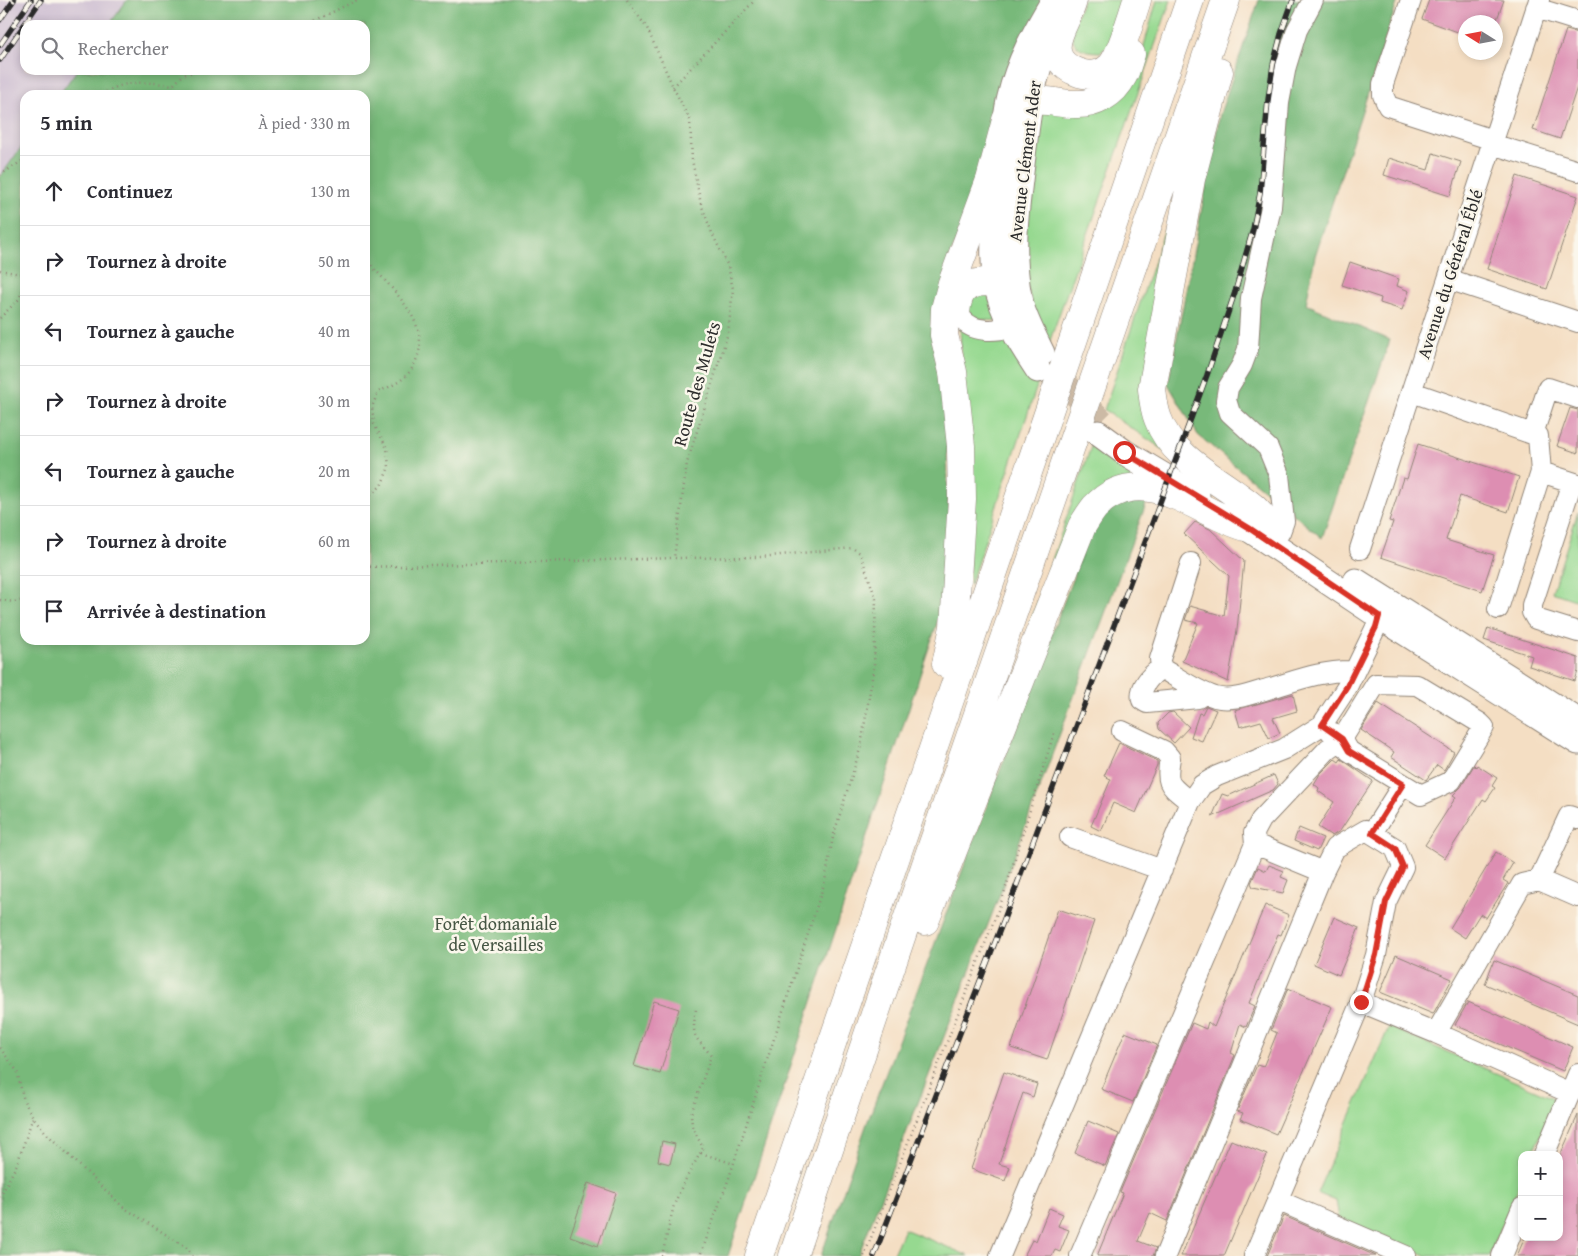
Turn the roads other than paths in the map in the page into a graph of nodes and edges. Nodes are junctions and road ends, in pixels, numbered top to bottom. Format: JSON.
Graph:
{"nodes":[{"id":1,"x":1054,"y":0,"type":"edge"},
{"id":2,"x":1072,"y":0,"type":"edge"},
{"id":3,"x":1137,"y":0,"type":"edge"},
{"id":4,"x":1149,"y":0,"type":"edge"},
{"id":5,"x":1190,"y":0,"type":"edge"},
{"id":6,"x":1313,"y":0,"type":"edge"},
{"id":7,"x":1411,"y":0,"type":"edge"},
{"id":8,"x":1538,"y":4,"type":"edge"},
{"id":9,"x":1223,"y":9,"type":"edge"},
{"id":10,"x":1578,"y":21,"type":"edge"},
{"id":11,"x":1029,"y":102,"type":"junction"},
{"id":12,"x":1006,"y":120,"type":"junction"},
{"id":13,"x":1493,"y":142,"type":"junction"},
{"id":14,"x":1578,"y":171,"type":"edge"},
{"id":15,"x":1448,"y":280,"type":"junction"},
{"id":16,"x":996,"y":282,"type":"junction"},
{"id":17,"x":1019,"y":298,"type":"junction"},
{"id":18,"x":956,"y":308,"type":"junction"},
{"id":19,"x":1578,"y":322,"type":"edge"},
{"id":20,"x":1011,"y":327,"type":"junction"},
{"id":21,"x":953,"y":372,"type":"junction"},
{"id":22,"x":1412,"y":392,"type":"junction"},
{"id":23,"x":1578,"y":398,"type":"edge"},
{"id":24,"x":1100,"y":427,"type":"tunnel mouth"},
{"id":25,"x":1533,"y":434,"type":"junction"},
{"id":26,"x":1541,"y":472,"type":"junction"},
{"id":27,"x":1575,"y":483,"type":"edge"},
{"id":28,"x":1265,"y":528,"type":"junction"},
{"id":29,"x":1360,"y":549,"type":"dead end"},
{"id":30,"x":1191,"y":563,"type":"dead end"},
{"id":31,"x":1498,"y":609,"type":"dead end"},
{"id":32,"x":1379,"y":616,"type":"junction"},
{"id":33,"x":1578,"y":632,"type":"edge"},
{"id":34,"x":1161,"y":668,"type":"junction"},
{"id":35,"x":1353,"y":671,"type":"junction"},
{"id":36,"x":1204,"y":693,"type":"junction"},
{"id":37,"x":947,"y":707,"type":"junction"},
{"id":38,"x":1578,"y":722,"type":"edge"},
{"id":39,"x":1322,"y":725,"type":"junction"},
{"id":40,"x":1122,"y":730,"type":"dead end"},
{"id":41,"x":1342,"y":739,"type":"junction"},
{"id":42,"x":1578,"y":742,"type":"edge"},
{"id":43,"x":1403,"y":784,"type":"junction"},
{"id":44,"x":1190,"y":802,"type":"junction"},
{"id":45,"x":1578,"y":819,"type":"edge"},
{"id":46,"x":1372,"y":833,"type":"junction"},
{"id":47,"x":1070,"y":837,"type":"dead end"},
{"id":48,"x":1255,"y":844,"type":"junction"},
{"id":49,"x":1162,"y":870,"type":"junction"},
{"id":50,"x":1322,"y":872,"type":"junction"},
{"id":51,"x":1538,"y":880,"type":"junction"},
{"id":52,"x":1578,"y":897,"type":"edge"},
{"id":53,"x":898,"y":946,"type":"junction"},
{"id":54,"x":1361,"y":1002,"type":"junction"},
{"id":55,"x":1436,"y":1033,"type":"junction"},
{"id":56,"x":1578,"y":1074,"type":"edge"},
{"id":57,"x":1570,"y":1093,"type":"junction"},
{"id":58,"x":1546,"y":1151,"type":"edge"},
{"id":59,"x":1277,"y":1200,"type":"junction"},
{"id":60,"x":1518,"y":1218,"type":"edge"},
{"id":61,"x":759,"y":1256,"type":"edge"},
{"id":62,"x":793,"y":1256,"type":"edge"},
{"id":63,"x":1000,"y":1256,"type":"edge"},
{"id":64,"x":1080,"y":1256,"type":"edge"},
{"id":65,"x":1165,"y":1256,"type":"edge"},
{"id":66,"x":1254,"y":1256,"type":"edge"},
{"id":67,"x":1406,"y":1256,"type":"edge"},
{"id":68,"x":1502,"y":1256,"type":"edge"}],
"edges":[{"from":1,"to":12,"type":"main road","name":"Avenue Clément Ader"},
{"from":2,"to":3,"type":"highway"},
{"from":2,"to":11,"type":"main road","name":"Avenue Clément Ader"},
{"from":4,"to":11,"type":"highway"},
{"from":5,"to":37,"type":"highway"},
{"from":6,"to":28,"type":"street"},
{"from":7,"to":13,"type":"street"},
{"from":8,"to":10,"type":"street"},
{"from":8,"to":13,"type":"street","name":"Avenue du Général Éblé"},
{"from":9,"to":28,"type":"highway"},
{"from":9,"to":53,"type":"highway"},
{"from":11,"to":12,"type":"main road"},
{"from":11,"to":17,"type":"main road","name":"Avenue Clément Ader"},
{"from":12,"to":16,"type":"main road","name":"Avenue Clément Ader"},
{"from":12,"to":21,"type":"highway"},
{"from":13,"to":14,"type":"street"},
{"from":13,"to":15,"type":"street","name":"Avenue du Général Éblé"},
{"from":15,"to":19,"type":"street"},
{"from":15,"to":22,"type":"street","name":"Avenue du Général Éblé"},
{"from":16,"to":17,"type":"highway"},
{"from":16,"to":18,"type":"highway"},
{"from":16,"to":20,"type":"main road","name":"Avenue Clément Ader"},
{"from":17,"to":20,"type":"main road","name":"Avenue Clément Ader"},
{"from":18,"to":20,"type":"street"},
{"from":18,"to":21,"type":"highway"},
{"from":21,"to":37,"type":"highway"},
{"from":22,"to":25,"type":"street"},
{"from":22,"to":29,"type":"street","name":"Avenue du Général Éblé"},
{"from":23,"to":25,"type":"street"},
{"from":24,"to":28,"type":"main road"},
{"from":25,"to":26,"type":"street"},
{"from":26,"to":27,"type":"street"},
{"from":26,"to":31,"type":"street"},
{"from":27,"to":33,"type":"street"},
{"from":28,"to":32,"type":"main road"},
{"from":28,"to":38,"type":"main road"},
{"from":28,"to":53,"type":"highway"},
{"from":30,"to":34,"type":"street"},
{"from":32,"to":35,"type":"street"},
{"from":32,"to":42,"type":"main road"},
{"from":34,"to":36,"type":"street"},
{"from":34,"to":36,"type":"street"},
{"from":35,"to":36,"type":"street"},
{"from":35,"to":39,"type":"street"},
{"from":37,"to":61,"type":"highway"},
{"from":39,"to":41,"type":"street"},
{"from":39,"to":44,"type":"street"},
{"from":40,"to":44,"type":"street"},
{"from":41,"to":43,"type":"street"},
{"from":41,"to":43,"type":"street"},
{"from":41,"to":48,"type":"street"},
{"from":43,"to":46,"type":"street"},
{"from":44,"to":49,"type":"street"},
{"from":45,"to":51,"type":"street"},
{"from":46,"to":50,"type":"street"},
{"from":46,"to":54,"type":"street"},
{"from":47,"to":49,"type":"street"},
{"from":48,"to":50,"type":"street"},
{"from":48,"to":64,"type":"street"},
{"from":49,"to":63,"type":"street"},
{"from":50,"to":65,"type":"street"},
{"from":51,"to":52,"type":"street"},
{"from":51,"to":55,"type":"street"},
{"from":53,"to":62,"type":"highway"},
{"from":54,"to":55,"type":"street"},
{"from":54,"to":59,"type":"street"},
{"from":55,"to":57,"type":"street"},
{"from":56,"to":57,"type":"street"},
{"from":57,"to":58,"type":"street"},
{"from":59,"to":66,"type":"street"},
{"from":59,"to":67,"type":"street"},
{"from":60,"to":68,"type":"street"}]}
